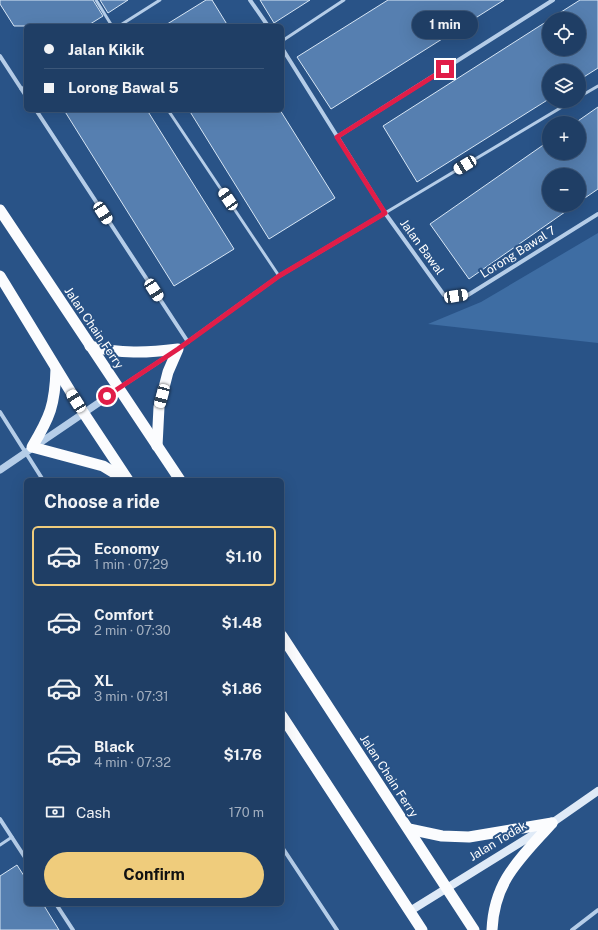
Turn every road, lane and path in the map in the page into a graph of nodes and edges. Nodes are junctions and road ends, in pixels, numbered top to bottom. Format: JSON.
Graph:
{"nodes":[{"id":1,"x":96,"y":0,"type":"edge"},
{"id":2,"x":160,"y":0,"type":"edge"},
{"id":3,"x":250,"y":0,"type":"edge"},
{"id":4,"x":344,"y":0,"type":"edge"},
{"id":5,"x":553,"y":0,"type":"edge"},
{"id":6,"x":111,"y":24,"type":"edge"},
{"id":7,"x":121,"y":24,"type":"edge"},
{"id":8,"x":267,"y":24,"type":"edge"},
{"id":9,"x":284,"y":40,"type":"edge"},
{"id":10,"x":284,"y":51,"type":"edge"},
{"id":11,"x":0,"y":56,"type":"edge"},
{"id":12,"x":598,"y":86,"type":"edge"},
{"id":13,"x":22,"y":89,"type":"joint"},
{"id":14,"x":24,"y":92,"type":"edge"},
{"id":15,"x":586,"y":93,"type":"edge"},
{"id":16,"x":560,"y":108,"type":"edge"},
{"id":17,"x":37,"y":112,"type":"edge"},
{"id":18,"x":169,"y":112,"type":"edge"},
{"id":19,"x":337,"y":137,"type":"junction"},
{"id":20,"x":0,"y":210,"type":"edge"},
{"id":21,"x":385,"y":213,"type":"junction"},
{"id":22,"x":598,"y":214,"type":"edge"},
{"id":23,"x":0,"y":276,"type":"edge"},
{"id":24,"x":279,"y":276,"type":"junction"},
{"id":25,"x":444,"y":295,"type":"joint"},
{"id":26,"x":188,"y":342,"type":"junction"},
{"id":27,"x":90,"y":346,"type":"junction"},
{"id":28,"x":178,"y":349,"type":"junction"},
{"id":29,"x":56,"y":368,"type":"junction"},
{"id":30,"x":119,"y":389,"type":"junction"},
{"id":31,"x":0,"y":412,"type":"edge"},
{"id":32,"x":83,"y":412,"type":"junction"},
{"id":33,"x":157,"y":446,"type":"junction"},
{"id":34,"x":28,"y":450,"type":"junction"},
{"id":35,"x":0,"y":470,"type":"edge"},
{"id":36,"x":42,"y":478,"type":"edge"},
{"id":37,"x":124,"y":478,"type":"edge"},
{"id":38,"x":126,"y":478,"type":"edge"},
{"id":39,"x":179,"y":478,"type":"edge"},
{"id":40,"x":284,"y":639,"type":"edge"},
{"id":41,"x":284,"y":719,"type":"edge"},
{"id":42,"x":598,"y":791,"type":"edge"},
{"id":43,"x":0,"y":819,"type":"edge"},
{"id":44,"x":552,"y":823,"type":"junction"},
{"id":45,"x":409,"y":829,"type":"junction"},
{"id":46,"x":12,"y":837,"type":"junction"},
{"id":47,"x":0,"y":845,"type":"edge"},
{"id":48,"x":284,"y":849,"type":"edge"},
{"id":49,"x":24,"y":856,"type":"edge"},
{"id":50,"x":446,"y":887,"type":"junction"},
{"id":51,"x":57,"y":906,"type":"edge"},
{"id":52,"x":598,"y":910,"type":"edge"},
{"id":53,"x":410,"y":911,"type":"junction"},
{"id":54,"x":73,"y":930,"type":"edge"},
{"id":55,"x":337,"y":930,"type":"edge"},
{"id":56,"x":422,"y":930,"type":"edge"},
{"id":57,"x":474,"y":930,"type":"edge"},
{"id":58,"x":492,"y":930,"type":"edge"},
{"id":59,"x":572,"y":930,"type":"edge"}],
"edges":[{"from":1,"to":6,"type":"lane"},
{"from":2,"to":7,"type":"lane"},
{"from":3,"to":8,"type":"street"},
{"from":4,"to":9,"type":"lane"},
{"from":5,"to":19,"type":"street"},
{"from":10,"to":19,"type":"street","name":"Jalan Bawal"},
{"from":11,"to":13,"type":"street"},
{"from":12,"to":15,"type":"lane"},
{"from":13,"to":14,"type":"street"},
{"from":16,"to":21,"type":"lane"},
{"from":17,"to":26,"type":"street"},
{"from":18,"to":24,"type":"lane"},
{"from":19,"to":21,"type":"street","name":"Jalan Bawal"},
{"from":20,"to":27,"type":"highway","name":"Jalan Chain Ferry"},
{"from":21,"to":24,"type":"street"},
{"from":21,"to":25,"type":"street","name":"Jalan Bawal"},
{"from":22,"to":25,"type":"street","name":"Lorong Bawal 7"},
{"from":23,"to":29,"type":"highway"},
{"from":24,"to":26,"type":"street"},
{"from":26,"to":28,"type":"street"},
{"from":27,"to":28,"type":"highway"},
{"from":27,"to":30,"type":"highway","name":"Jalan Chain Ferry"},
{"from":28,"to":30,"type":"street"},
{"from":28,"to":33,"type":"highway"},
{"from":29,"to":32,"type":"highway"},
{"from":29,"to":34,"type":"highway"},
{"from":30,"to":32,"type":"street"},
{"from":30,"to":33,"type":"highway","name":"Jalan Chain Ferry"},
{"from":31,"to":34,"type":"street"},
{"from":32,"to":34,"type":"street"},
{"from":32,"to":38,"type":"highway"},
{"from":33,"to":39,"type":"highway","name":"Jalan Chain Ferry"},
{"from":34,"to":35,"type":"street"},
{"from":34,"to":36,"type":"street"},
{"from":34,"to":37,"type":"highway"},
{"from":40,"to":45,"type":"highway","name":"Jalan Chain Ferry"},
{"from":41,"to":53,"type":"highway"},
{"from":42,"to":44,"type":"main road","name":"Jalan Todak"},
{"from":43,"to":46,"type":"street"},
{"from":44,"to":45,"type":"highway"},
{"from":44,"to":50,"type":"main road","name":"Jalan Todak"},
{"from":44,"to":58,"type":"highway"},
{"from":45,"to":50,"type":"highway","name":"Jalan Chain Ferry"},
{"from":46,"to":47,"type":"lane"},
{"from":46,"to":49,"type":"street"},
{"from":48,"to":55,"type":"street"},
{"from":50,"to":53,"type":"main road","name":"Jalan Todak"},
{"from":50,"to":57,"type":"highway","name":"Jalan Chain Ferry"},
{"from":51,"to":54,"type":"street"},
{"from":52,"to":59,"type":"street"},
{"from":53,"to":56,"type":"highway"}]}
